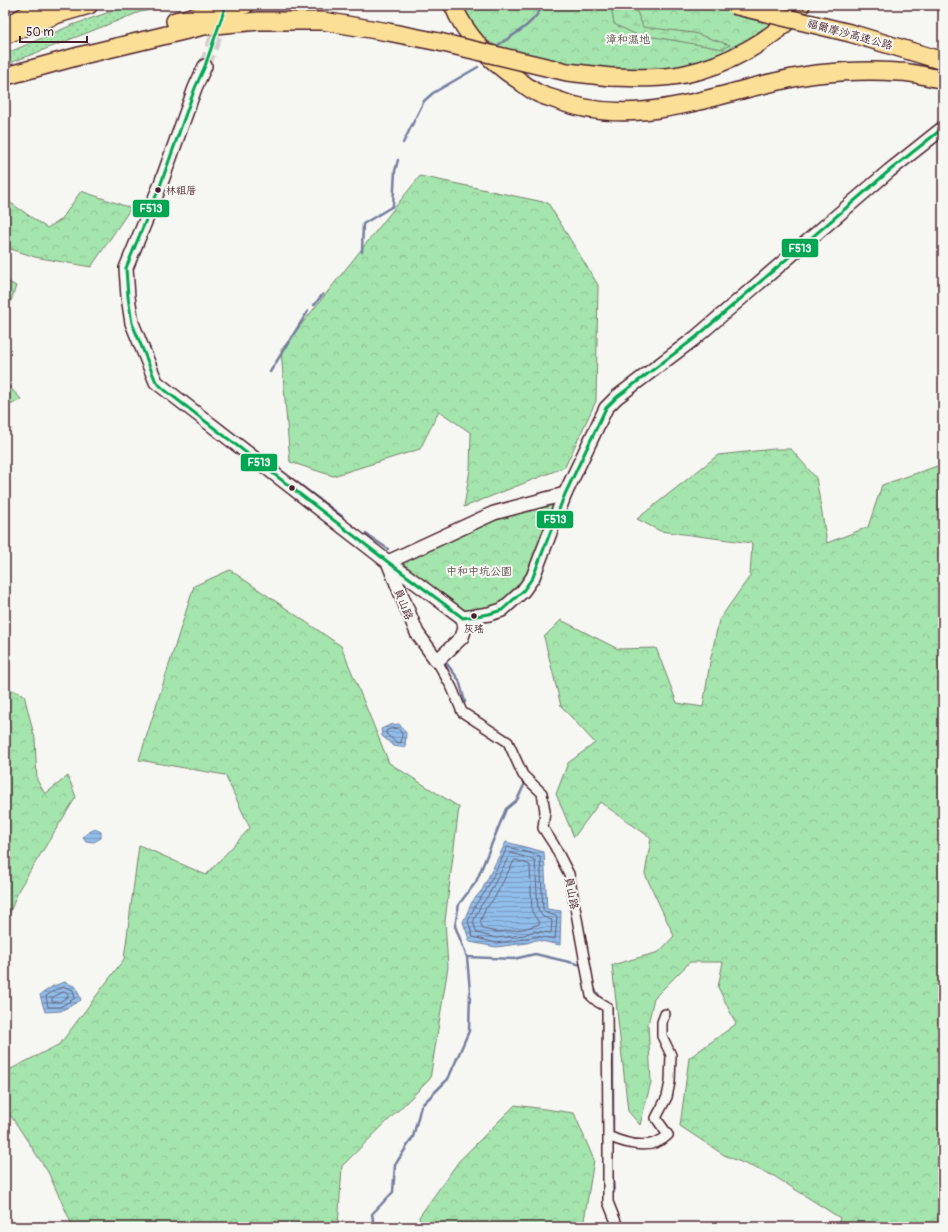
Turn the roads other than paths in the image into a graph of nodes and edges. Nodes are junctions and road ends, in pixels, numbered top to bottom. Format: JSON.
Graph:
{"nodes":[{"id":1,"x":44,"y":5,"type":"edge"},
{"id":2,"x":89,"y":5,"type":"edge"},
{"id":3,"x":245,"y":5,"type":"edge"},
{"id":4,"x":453,"y":5,"type":"edge"},
{"id":5,"x":733,"y":5,"type":"edge"},
{"id":6,"x":801,"y":5,"type":"edge"},
{"id":7,"x":5,"y":27,"type":"edge"},
{"id":8,"x":5,"y":35,"type":"edge"},
{"id":9,"x":943,"y":61,"type":"edge"},
{"id":10,"x":205,"y":66,"type":"tunnel mouth"},
{"id":11,"x":6,"y":76,"type":"edge"},
{"id":12,"x":943,"y":80,"type":"edge"},
{"id":13,"x":943,"y":128,"type":"edge"},
{"id":14,"x":565,"y":494,"type":"junction"},
{"id":15,"x":388,"y":562,"type":"junction"},
{"id":16,"x":468,"y":617,"type":"junction"},
{"id":17,"x":440,"y":658,"type":"junction"},
{"id":18,"x":665,"y":1014,"type":"dead end"},
{"id":19,"x":608,"y":1136,"type":"junction"},
{"id":20,"x":618,"y":1227,"type":"edge"}],
"edges":[{"from":1,"to":7,"type":"highway"},
{"from":2,"to":8,"type":"highway"},
{"from":3,"to":11,"type":"highway"},
{"from":4,"to":12,"type":"highway"},
{"from":5,"to":9,"type":"highway","name":"福爾摩沙高速公路","bridge":true},
{"from":6,"to":11,"type":"highway","bridge":true},
{"from":10,"to":15,"type":"street","name":"員山路"},
{"from":13,"to":14,"type":"street"},
{"from":14,"to":15,"type":"street"},
{"from":14,"to":16,"type":"street"},
{"from":15,"to":16,"type":"street"},
{"from":15,"to":17,"type":"street","name":"員山路"},
{"from":16,"to":17,"type":"street"},
{"from":17,"to":19,"type":"street","name":"員山路"},
{"from":18,"to":19,"type":"street"},
{"from":19,"to":20,"type":"street","name":"員山路"}]}
